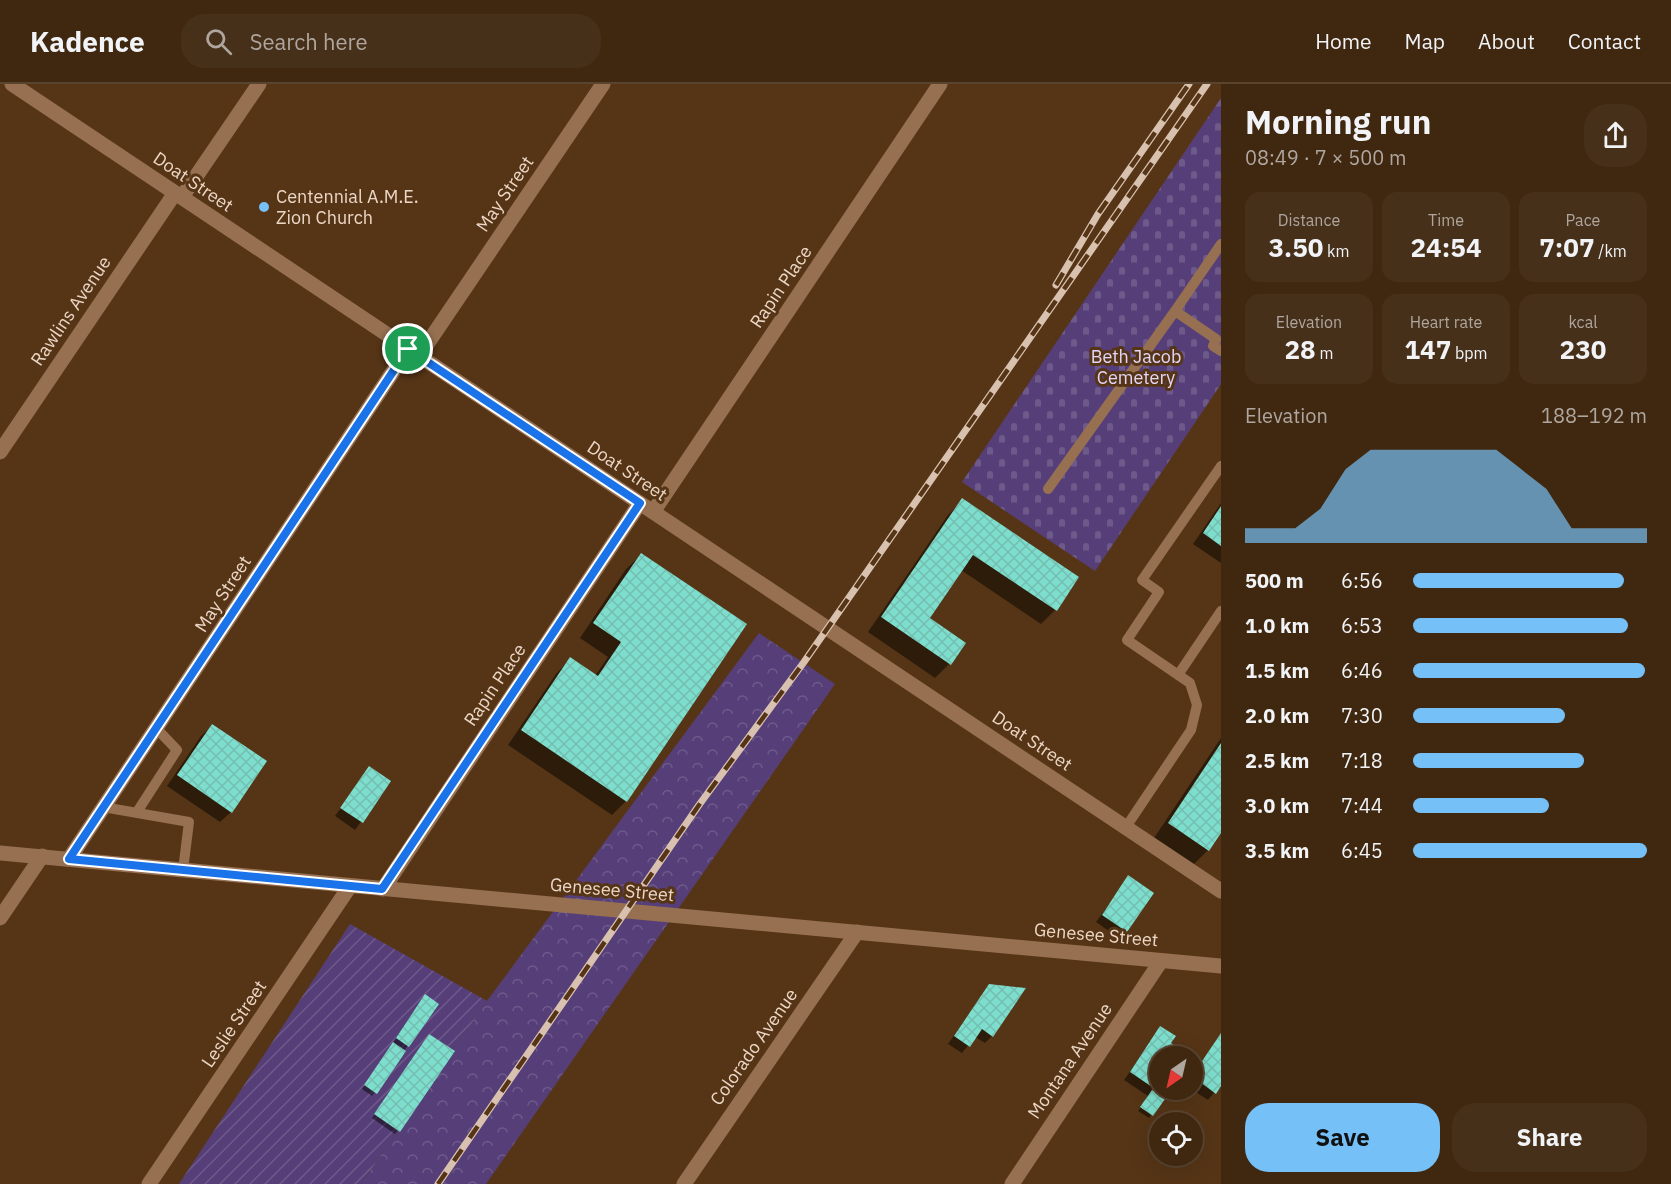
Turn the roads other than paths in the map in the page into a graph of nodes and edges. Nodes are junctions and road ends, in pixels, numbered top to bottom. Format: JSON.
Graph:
{"nodes":[{"id":1,"x":12,"y":84,"type":"edge"},
{"id":2,"x":259,"y":84,"type":"edge"},
{"id":3,"x":603,"y":84,"type":"edge"},
{"id":4,"x":940,"y":84,"type":"edge"},
{"id":5,"x":178,"y":195,"type":"junction"},
{"id":6,"x":1221,"y":244,"type":"edge"},
{"id":7,"x":1175,"y":311,"type":"junction"},
{"id":8,"x":1221,"y":351,"type":"edge"},
{"id":9,"x":413,"y":352,"type":"junction"},
{"id":10,"x":0,"y":452,"type":"edge"},
{"id":11,"x":1221,"y":466,"type":"edge"},
{"id":12,"x":1048,"y":489,"type":"dead end"},
{"id":13,"x":640,"y":503,"type":"junction"},
{"id":14,"x":654,"y":512,"type":"junction"},
{"id":15,"x":1221,"y":611,"type":"edge"},
{"id":16,"x":1178,"y":675,"type":"junction"},
{"id":17,"x":157,"y":729,"type":"junction"},
{"id":18,"x":103,"y":807,"type":"junction"},
{"id":19,"x":137,"y":812,"type":"junction"},
{"id":20,"x":1126,"y":827,"type":"junction"},
{"id":21,"x":0,"y":853,"type":"edge"},
{"id":22,"x":42,"y":856,"type":"junction"},
{"id":23,"x":69,"y":859,"type":"junction"},
{"id":24,"x":183,"y":870,"type":"junction"},
{"id":25,"x":1219,"y":884,"type":"edge"},
{"id":26,"x":350,"y":886,"type":"junction"},
{"id":27,"x":382,"y":889,"type":"junction"},
{"id":28,"x":0,"y":918,"type":"edge"},
{"id":29,"x":857,"y":932,"type":"junction"},
{"id":30,"x":1161,"y":961,"type":"junction"},
{"id":31,"x":1221,"y":966,"type":"edge"},
{"id":32,"x":149,"y":1184,"type":"edge"},
{"id":33,"x":684,"y":1184,"type":"edge"},
{"id":34,"x":1012,"y":1184,"type":"edge"}],
"edges":[{"from":1,"to":5,"type":"street","name":"Doat Street"},
{"from":2,"to":5,"type":"street","name":"Rawlins Avenue"},
{"from":3,"to":9,"type":"street","name":"May Street"},
{"from":4,"to":14,"type":"street","name":"Rapin Place"},
{"from":5,"to":9,"type":"street","name":"Doat Street"},
{"from":5,"to":10,"type":"street","name":"Rawlins Avenue"},
{"from":6,"to":7,"type":"lane"},
{"from":7,"to":8,"type":"lane"},
{"from":7,"to":12,"type":"lane"},
{"from":9,"to":13,"type":"street","name":"Doat Street"},
{"from":9,"to":17,"type":"street","name":"May Street"},
{"from":11,"to":16,"type":"lane"},
{"from":13,"to":14,"type":"street","name":"Doat Street"},
{"from":13,"to":27,"type":"street","name":"Rapin Place"},
{"from":14,"to":20,"type":"street","name":"Doat Street"},
{"from":15,"to":16,"type":"lane"},
{"from":16,"to":20,"type":"lane"},
{"from":17,"to":18,"type":"street","name":"May Street"},
{"from":17,"to":19,"type":"lane"},
{"from":18,"to":19,"type":"lane"},
{"from":18,"to":23,"type":"street","name":"May Street"},
{"from":19,"to":24,"type":"lane"},
{"from":20,"to":25,"type":"street","name":"Doat Street"},
{"from":21,"to":22,"type":"street","name":"Genesee Street"},
{"from":22,"to":23,"type":"street","name":"Genesee Street"},
{"from":22,"to":28,"type":"street"},
{"from":23,"to":24,"type":"street","name":"Genesee Street"},
{"from":24,"to":26,"type":"street","name":"Genesee Street"},
{"from":26,"to":27,"type":"street","name":"Genesee Street"},
{"from":26,"to":32,"type":"street","name":"Leslie Street"},
{"from":27,"to":29,"type":"street","name":"Genesee Street"},
{"from":29,"to":30,"type":"street","name":"Genesee Street"},
{"from":29,"to":33,"type":"street","name":"Colorado Avenue"},
{"from":30,"to":31,"type":"street","name":"Genesee Street"},
{"from":30,"to":34,"type":"street","name":"Montana Avenue"}]}
